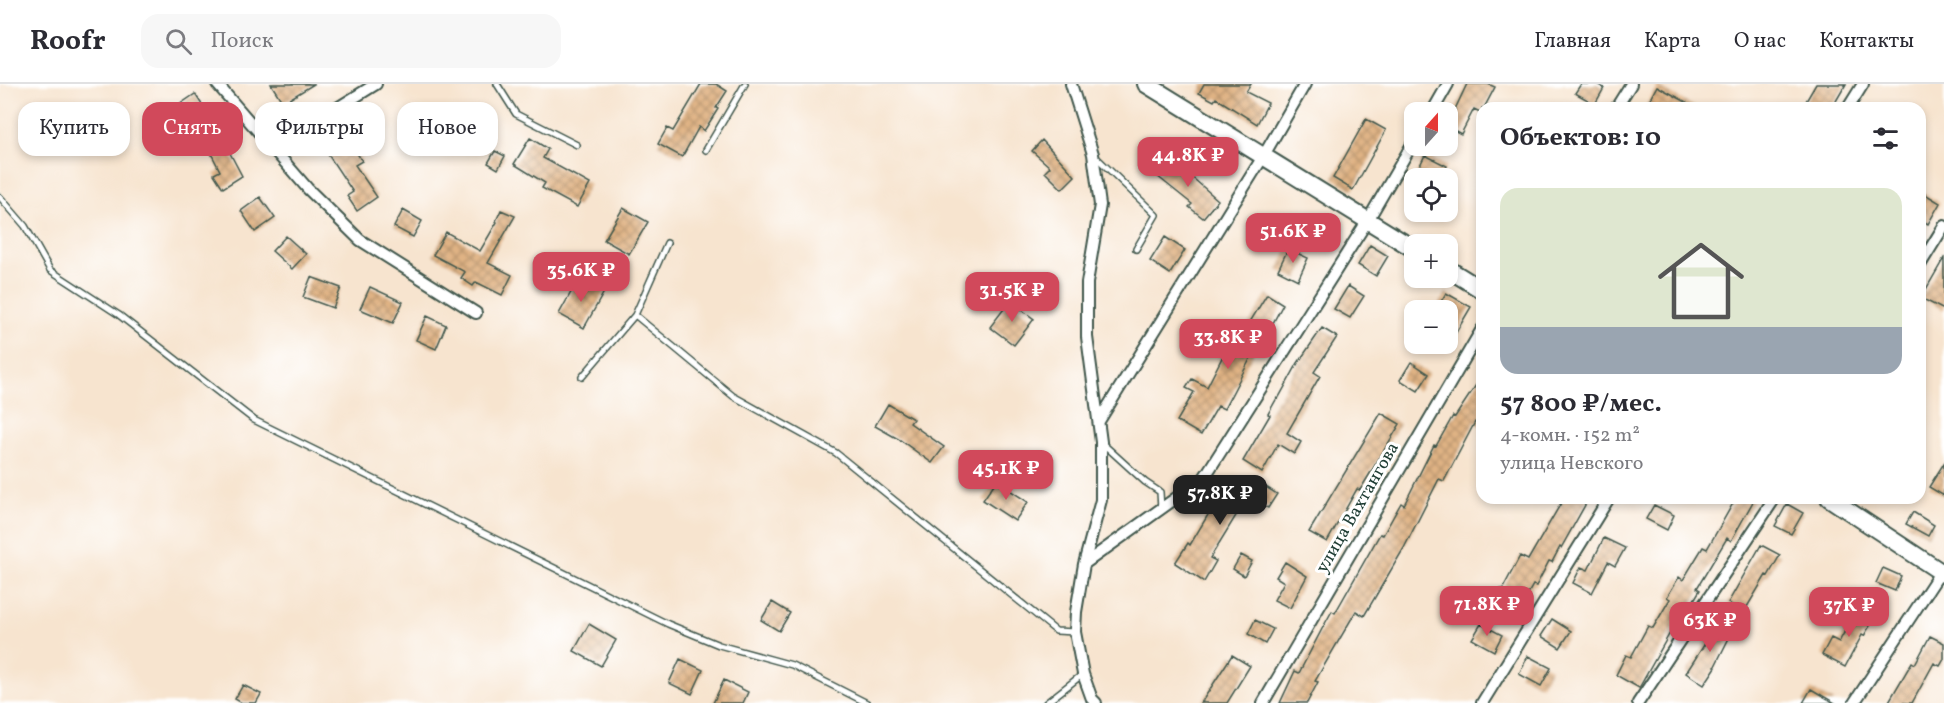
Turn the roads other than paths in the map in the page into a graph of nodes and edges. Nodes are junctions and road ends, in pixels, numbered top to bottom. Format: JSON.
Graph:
{"nodes":[{"id":1,"x":217,"y":84,"type":"edge"},
{"id":2,"x":376,"y":84,"type":"edge"},
{"id":3,"x":497,"y":84,"type":"edge"},
{"id":4,"x":746,"y":84,"type":"edge"},
{"id":5,"x":1071,"y":84,"type":"edge"},
{"id":6,"x":1146,"y":84,"type":"edge"},
{"id":7,"x":1305,"y":84,"type":"edge"},
{"id":8,"x":1448,"y":84,"type":"edge"},
{"id":9,"x":1630,"y":84,"type":"edge"},
{"id":10,"x":1863,"y":84,"type":"edge"},
{"id":11,"x":347,"y":102,"type":"edge"},
{"id":12,"x":1438,"y":102,"type":"edge"},
{"id":13,"x":1620,"y":102,"type":"edge"},
{"id":14,"x":1852,"y":102,"type":"edge"},
{"id":15,"x":255,"y":127,"type":"edge"},
{"id":16,"x":577,"y":145,"type":"dead end"},
{"id":17,"x":706,"y":150,"type":"dead end"},
{"id":18,"x":1093,"y":154,"type":"junction"},
{"id":19,"x":1264,"y":155,"type":"junction"},
{"id":20,"x":280,"y":156,"type":"edge"},
{"id":21,"x":1405,"y":156,"type":"edge"},
{"id":22,"x":0,"y":197,"type":"edge"},
{"id":23,"x":1368,"y":220,"type":"junction"},
{"id":24,"x":1944,"y":226,"type":"edge"},
{"id":25,"x":667,"y":243,"type":"dead end"},
{"id":26,"x":1404,"y":243,"type":"edge"},
{"id":27,"x":1136,"y":249,"type":"dead end"},
{"id":28,"x":1926,"y":255,"type":"edge"},
{"id":29,"x":1458,"y":275,"type":"edge"},
{"id":30,"x":1476,"y":286,"type":"edge"},
{"id":31,"x":476,"y":313,"type":"dead end"},
{"id":32,"x":635,"y":315,"type":"junction"},
{"id":33,"x":1476,"y":339,"type":"edge"},
{"id":34,"x":582,"y":377,"type":"dead end"},
{"id":35,"x":1099,"y":421,"type":"junction"},
{"id":36,"x":1101,"y":442,"type":"junction"},
{"id":37,"x":1605,"y":504,"type":"edge"},
{"id":38,"x":1771,"y":504,"type":"edge"},
{"id":39,"x":1838,"y":504,"type":"edge"},
{"id":40,"x":1161,"y":509,"type":"junction"},
{"id":41,"x":1084,"y":564,"type":"junction"},
{"id":42,"x":1943,"y":570,"type":"edge"},
{"id":43,"x":1075,"y":632,"type":"junction"},
{"id":44,"x":1083,"y":674,"type":"junction"},
{"id":45,"x":867,"y":703,"type":"edge"},
{"id":46,"x":1046,"y":703,"type":"edge"},
{"id":47,"x":1096,"y":703,"type":"edge"},
{"id":48,"x":1263,"y":703,"type":"edge"},
{"id":49,"x":1482,"y":703,"type":"edge"},
{"id":50,"x":1638,"y":703,"type":"edge"},
{"id":51,"x":1854,"y":703,"type":"edge"}],
"edges":[{"from":1,"to":15,"type":"street"},
{"from":2,"to":11,"type":"street"},
{"from":3,"to":16,"type":"lane"},
{"from":4,"to":17,"type":"lane"},
{"from":5,"to":18,"type":"street"},
{"from":6,"to":19,"type":"street"},
{"from":7,"to":19,"type":"street"},
{"from":8,"to":12,"type":"street"},
{"from":9,"to":13,"type":"street"},
{"from":10,"to":14,"type":"street"},
{"from":18,"to":27,"type":"lane"},
{"from":18,"to":35,"type":"street"},
{"from":19,"to":23,"type":"street"},
{"from":19,"to":35,"type":"street"},
{"from":20,"to":31,"type":"street"},
{"from":21,"to":23,"type":"street"},
{"from":22,"to":45,"type":"lane"},
{"from":23,"to":26,"type":"street"},
{"from":23,"to":40,"type":"street"},
{"from":24,"to":28,"type":"street"},
{"from":25,"to":32,"type":"lane"},
{"from":29,"to":30,"type":"street"},
{"from":32,"to":34,"type":"lane"},
{"from":32,"to":43,"type":"lane"},
{"from":33,"to":48,"type":"street","name":"улица Вахтангова"},
{"from":35,"to":36,"type":"street"},
{"from":36,"to":40,"type":"lane"},
{"from":36,"to":41,"type":"street"},
{"from":37,"to":49,"type":"street"},
{"from":38,"to":50,"type":"street"},
{"from":39,"to":42,"type":"street"},
{"from":40,"to":41,"type":"street"},
{"from":41,"to":43,"type":"street"},
{"from":42,"to":51,"type":"street"},
{"from":43,"to":44,"type":"street"},
{"from":44,"to":46,"type":"lane"},
{"from":44,"to":47,"type":"street"}]}
